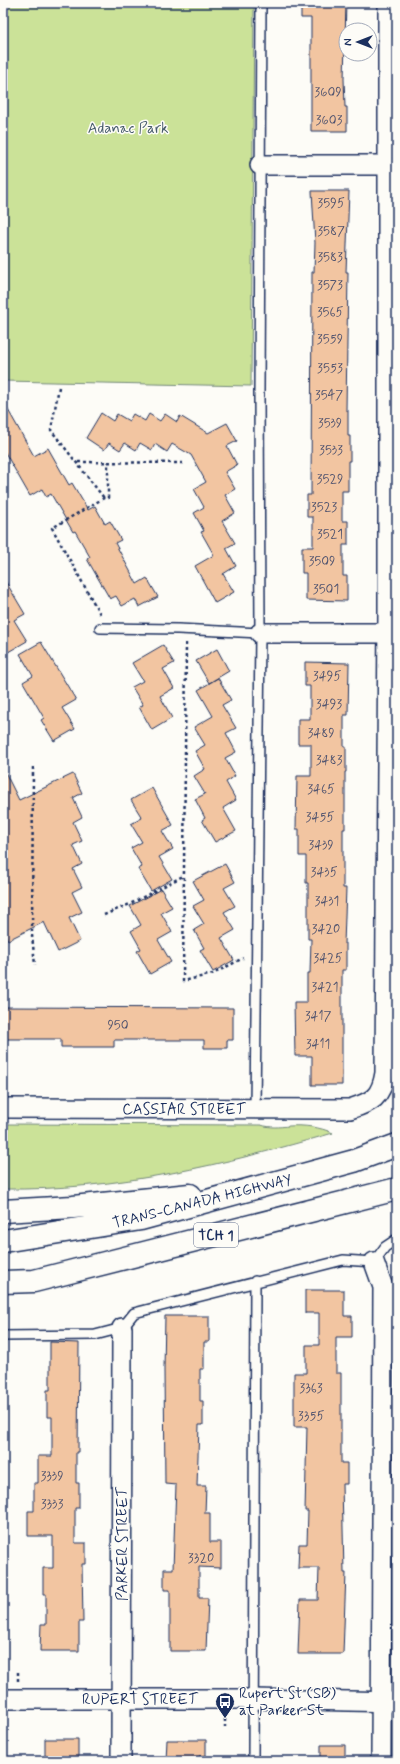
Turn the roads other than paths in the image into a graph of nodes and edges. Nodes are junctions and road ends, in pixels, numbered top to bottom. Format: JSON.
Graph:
{"nodes":[{"id":1,"x":261,"y":3,"type":"edge"},
{"id":2,"x":388,"y":3,"type":"edge"},
{"id":3,"x":260,"y":165,"type":"junction"},
{"id":4,"x":393,"y":165,"type":"edge"},
{"id":5,"x":104,"y":628,"type":"road end"},
{"id":6,"x":260,"y":633,"type":"junction"},
{"id":7,"x":392,"y":633,"type":"edge"},
{"id":8,"x":391,"y":1073,"type":"edge"},
{"id":9,"x":3,"y":1108,"type":"edge"},
{"id":10,"x":255,"y":1110,"type":"junction"},
{"id":11,"x":397,"y":1145,"type":"edge"},
{"id":12,"x":255,"y":1188,"type":"junction"},
{"id":13,"x":397,"y":1189,"type":"edge"},
{"id":14,"x":3,"y":1212,"type":"edge"},
{"id":15,"x":397,"y":1239,"type":"edge"},
{"id":16,"x":3,"y":1241,"type":"edge"},
{"id":17,"x":374,"y":1262,"type":"junction"},
{"id":18,"x":34,"y":1281,"type":"junction"},
{"id":19,"x":255,"y":1281,"type":"junction"},
{"id":20,"x":3,"y":1282,"type":"edge"},
{"id":21,"x":3,"y":1292,"type":"edge"},
{"id":22,"x":122,"y":1328,"type":"junction"},
{"id":23,"x":3,"y":1336,"type":"edge"},
{"id":24,"x":3,"y":1699,"type":"edge"},
{"id":25,"x":121,"y":1699,"type":"junction"},
{"id":26,"x":253,"y":1699,"type":"junction"},
{"id":27,"x":389,"y":1702,"type":"edge"},
{"id":28,"x":121,"y":1761,"type":"edge"},
{"id":29,"x":253,"y":1761,"type":"edge"},
{"id":30,"x":381,"y":1761,"type":"edge"}],
"edges":[{"from":1,"to":3,"type":"lane"},
{"from":2,"to":4,"type":"street"},
{"from":3,"to":4,"type":"street"},
{"from":3,"to":6,"type":"lane"},
{"from":4,"to":7,"type":"street"},
{"from":5,"to":6,"type":"lane"},
{"from":6,"to":7,"type":"street"},
{"from":6,"to":10,"type":"lane"},
{"from":7,"to":8,"type":"street"},
{"from":8,"to":10,"type":"street","name":"CASSIAR STREET"},
{"from":9,"to":10,"type":"street","name":"CASSIAR STREET"},
{"from":11,"to":12,"type":"highway","name":"TRANS-CANADA HIGHWAY","number":"TCH 1"},
{"from":12,"to":14,"type":"highway"},
{"from":12,"to":16,"type":"highway","name":"TRANS-CANADA HIGHWAY","number":"TCH 1"},
{"from":13,"to":18,"type":"highway","number":"TCH 1"},
{"from":15,"to":17,"type":"lane"},
{"from":17,"to":19,"type":"lane"},
{"from":17,"to":27,"type":"street"},
{"from":18,"to":20,"type":"highway","number":"TCH 1"},
{"from":18,"to":21,"type":"highway"},
{"from":19,"to":22,"type":"lane"},
{"from":19,"to":26,"type":"lane"},
{"from":22,"to":23,"type":"lane"},
{"from":22,"to":25,"type":"street","name":"PARKER STREET"},
{"from":24,"to":25,"type":"street","name":"RUPERT STREET"},
{"from":25,"to":26,"type":"street","name":"RUPERT STREET"},
{"from":25,"to":28,"type":"street","name":"PARKER STREET"},
{"from":26,"to":27,"type":"street","name":"RUPERT STREET"},
{"from":26,"to":29,"type":"lane"},
{"from":27,"to":30,"type":"street"}]}
